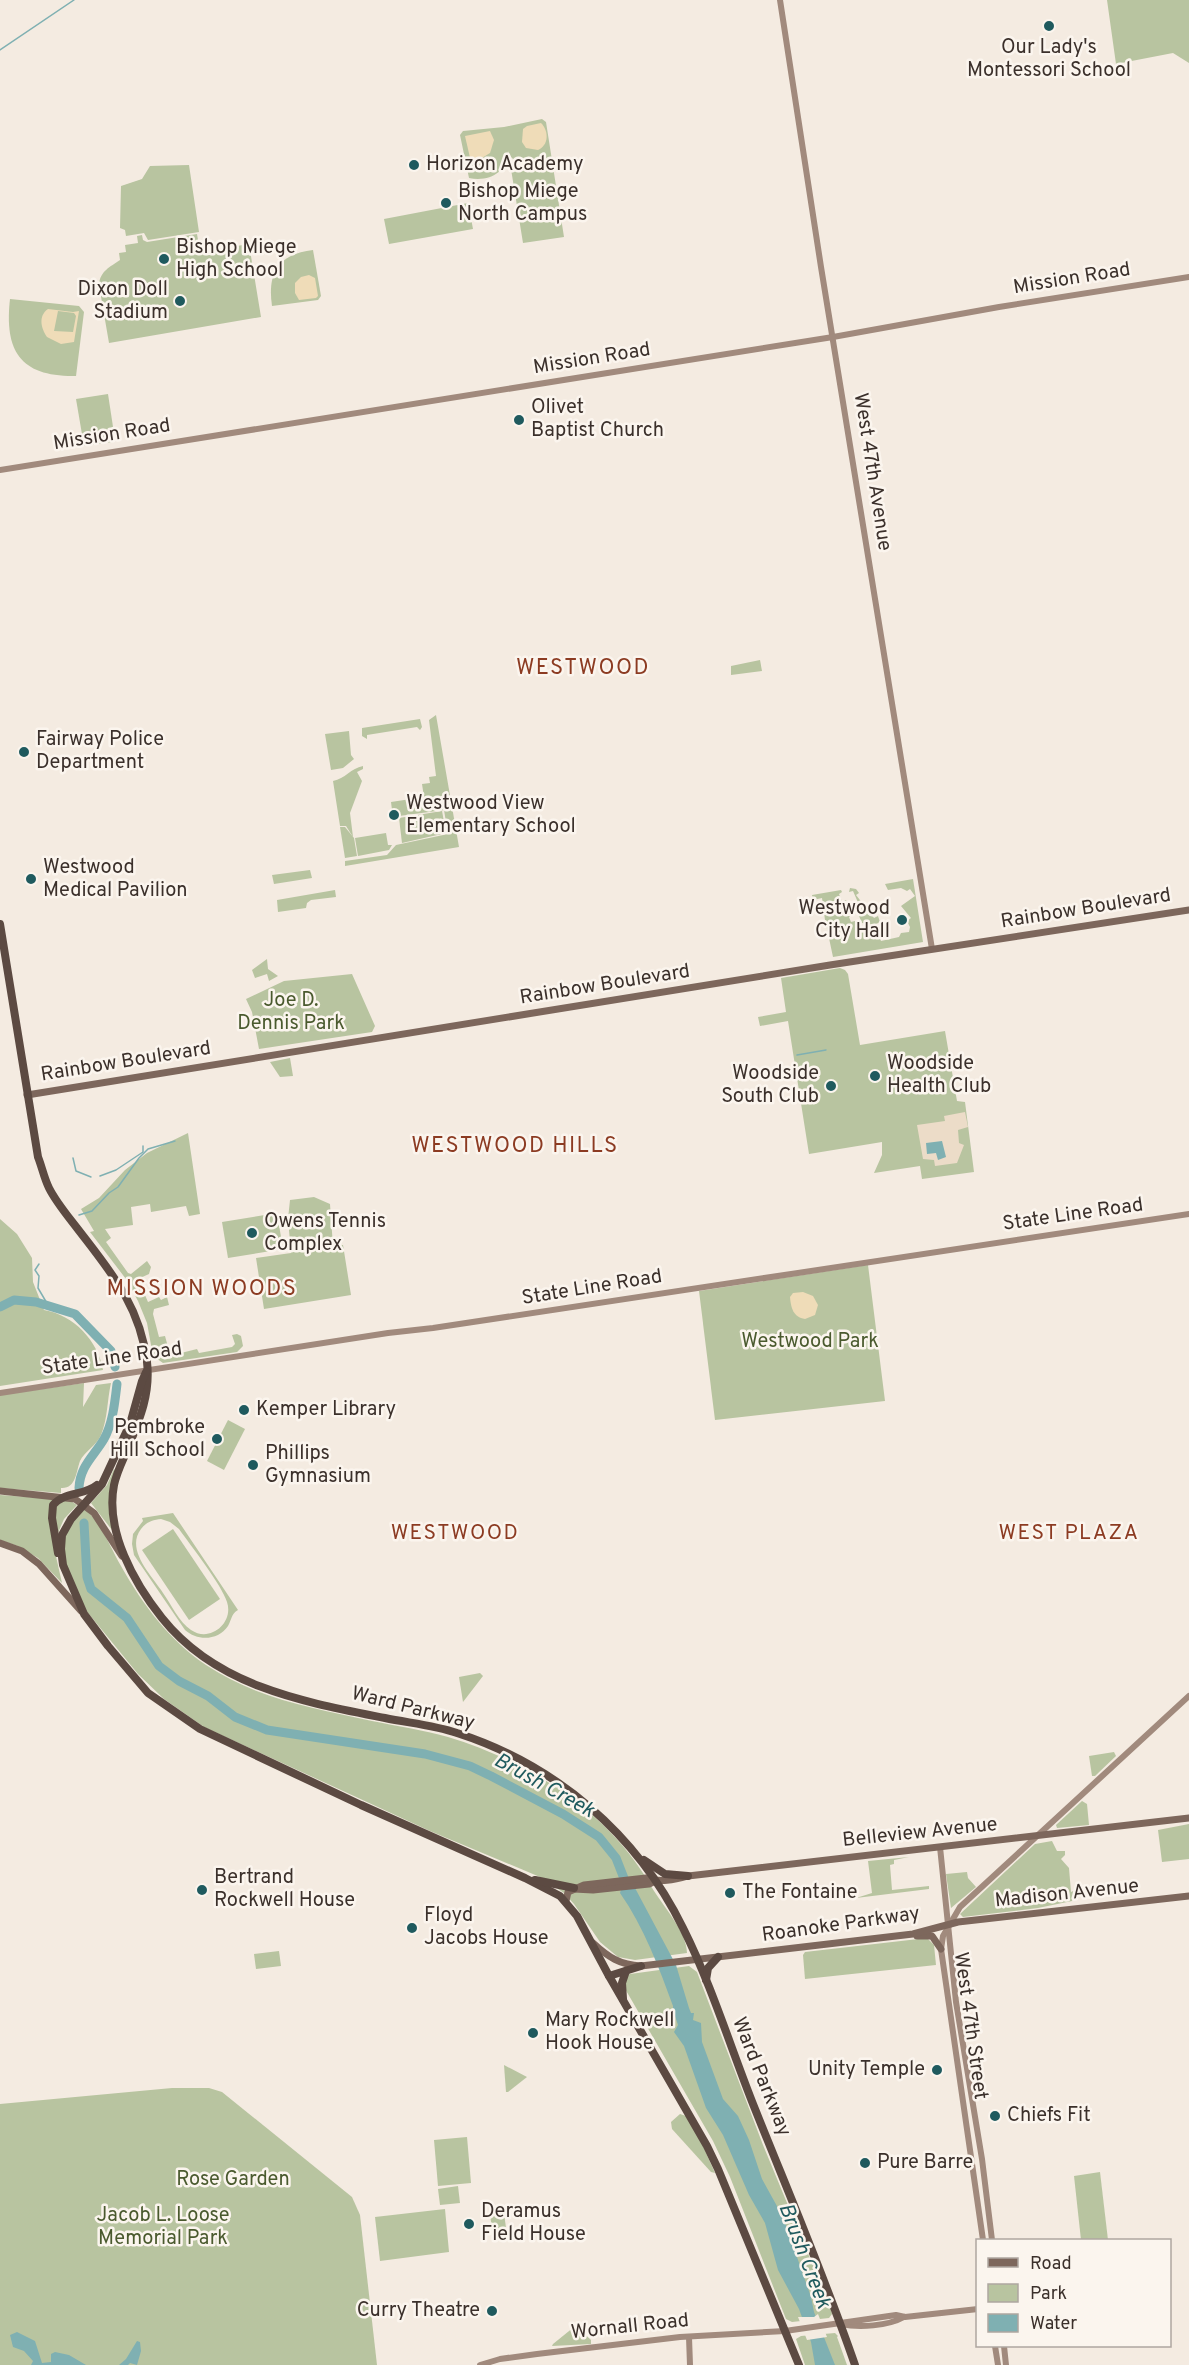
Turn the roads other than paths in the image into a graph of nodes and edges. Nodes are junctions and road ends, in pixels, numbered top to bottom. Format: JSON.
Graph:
{"nodes":[{"id":1,"x":780,"y":0,"type":"edge"},
{"id":2,"x":1189,"y":277,"type":"edge"},
{"id":3,"x":833,"y":338,"type":"junction"},
{"id":4,"x":0,"y":470,"type":"edge"},
{"id":5,"x":1189,"y":910,"type":"edge"},
{"id":6,"x":0,"y":924,"type":"edge"},
{"id":7,"x":932,"y":949,"type":"junction"},
{"id":8,"x":27,"y":1095,"type":"junction"},
{"id":9,"x":1189,"y":1214,"type":"edge"},
{"id":10,"x":147,"y":1371,"type":"junction"},
{"id":11,"x":0,"y":1392,"type":"edge"},
{"id":12,"x":120,"y":1445,"type":"junction"},
{"id":13,"x":0,"y":1491,"type":"edge"},
{"id":14,"x":66,"y":1496,"type":"junction"},
{"id":15,"x":84,"y":1504,"type":"junction"},
{"id":16,"x":0,"y":1543,"type":"edge"},
{"id":17,"x":125,"y":1561,"type":"junction"},
{"id":18,"x":63,"y":1565,"type":"junction"},
{"id":19,"x":84,"y":1614,"type":"junction"},
{"id":20,"x":1189,"y":1696,"type":"edge"},
{"id":21,"x":1189,"y":1818,"type":"edge"},
{"id":22,"x":1034,"y":1837,"type":"junction"},
{"id":23,"x":940,"y":1847,"type":"junction"},
{"id":24,"x":638,"y":1856,"type":"junction"},
{"id":25,"x":688,"y":1876,"type":"junction"},
{"id":26,"x":525,"y":1878,"type":"junction"},
{"id":27,"x":655,"y":1881,"type":"junction"},
{"id":28,"x":574,"y":1888,"type":"junction"},
{"id":29,"x":1189,"y":1896,"type":"edge"},
{"id":30,"x":566,"y":1901,"type":"junction"},
{"id":31,"x":948,"y":1924,"type":"junction"},
{"id":32,"x":906,"y":1935,"type":"junction"},
{"id":33,"x":593,"y":1943,"type":"junction"},
{"id":34,"x":941,"y":1949,"type":"junction"},
{"id":35,"x":718,"y":1957,"type":"junction"},
{"id":36,"x":697,"y":1959,"type":"junction"},
{"id":37,"x":641,"y":1966,"type":"junction"},
{"id":38,"x":626,"y":1971,"type":"junction"},
{"id":39,"x":609,"y":1976,"type":"junction"},
{"id":40,"x":707,"y":1984,"type":"junction"},
{"id":41,"x":623,"y":2000,"type":"junction"},
{"id":42,"x":983,"y":2239,"type":"edge"},
{"id":43,"x":992,"y":2239,"type":"edge"},
{"id":44,"x":976,"y":2309,"type":"edge"},
{"id":45,"x":841,"y":2324,"type":"junction"},
{"id":46,"x":785,"y":2331,"type":"junction"},
{"id":47,"x":689,"y":2337,"type":"junction"},
{"id":48,"x":995,"y":2347,"type":"edge"},
{"id":49,"x":1004,"y":2347,"type":"edge"},
{"id":50,"x":480,"y":2365,"type":"edge"},
{"id":51,"x":690,"y":2365,"type":"edge"},
{"id":52,"x":799,"y":2365,"type":"edge"},
{"id":53,"x":855,"y":2365,"type":"edge"},
{"id":54,"x":998,"y":2365,"type":"edge"},
{"id":55,"x":1006,"y":2365,"type":"edge"}],
"edges":[{"from":1,"to":3,"type":"street","name":"West 47th Avenue"},
{"from":2,"to":3,"type":"street","name":"Mission Road"},
{"from":3,"to":4,"type":"street","name":"Mission Road"},
{"from":3,"to":7,"type":"street","name":"West 47th Avenue"},
{"from":5,"to":7,"type":"main road","name":"Rainbow Boulevard"},
{"from":6,"to":8,"type":"highway"},
{"from":7,"to":8,"type":"main road","name":"Rainbow Boulevard"},
{"from":8,"to":10,"type":"highway"},
{"from":9,"to":10,"type":"street","name":"State Line Road"},
{"from":10,"to":11,"type":"street","name":"State Line Road"},
{"from":10,"to":12,"type":"highway"},
{"from":10,"to":17,"type":"highway"},
{"from":12,"to":14,"type":"highway"},
{"from":12,"to":15,"type":"highway"},
{"from":13,"to":14,"type":"main road","name":"Ward Parkway"},
{"from":14,"to":15,"type":"main road","name":"Ward Parkway"},
{"from":14,"to":18,"type":"highway"},
{"from":15,"to":17,"type":"main road","name":"Ward Parkway"},
{"from":15,"to":18,"type":"highway"},
{"from":16,"to":19,"type":"main road"},
{"from":17,"to":24,"type":"highway","name":"Ward Parkway"},
{"from":18,"to":19,"type":"highway"},
{"from":19,"to":26,"type":"highway"},
{"from":20,"to":22,"type":"street","name":"Roanoke Parkway"},
{"from":21,"to":22,"type":"main road","name":"Belleview Avenue"},
{"from":22,"to":23,"type":"main road","name":"Belleview Avenue"},
{"from":22,"to":31,"type":"street","name":"Roanoke Parkway"},
{"from":23,"to":25,"type":"main road","name":"Belleview Avenue"},
{"from":23,"to":31,"type":"street","name":"West 47th Street"},
{"from":24,"to":25,"type":"highway"},
{"from":24,"to":27,"type":"highway","name":"Ward Parkway"},
{"from":25,"to":27,"type":"main road","name":"Belleview Avenue"},
{"from":26,"to":28,"type":"highway"},
{"from":26,"to":30,"type":"highway"},
{"from":27,"to":28,"type":"main road","name":"Belleview Avenue"},
{"from":27,"to":36,"type":"highway","name":"Ward Parkway"},
{"from":28,"to":30,"type":"main road"},
{"from":29,"to":31,"type":"main road","name":"Madison Avenue"},
{"from":30,"to":33,"type":"highway"},
{"from":31,"to":32,"type":"main road","name":"Roanoke Parkway"},
{"from":31,"to":34,"type":"street","name":"West 47th Street"},
{"from":31,"to":43,"type":"street","name":"West 47th Street"},
{"from":32,"to":34,"type":"main road"},
{"from":32,"to":35,"type":"main road","name":"Roanoke Parkway"},
{"from":33,"to":37,"type":"main road","name":"Roanoke Parkway"},
{"from":33,"to":39,"type":"highway"},
{"from":34,"to":42,"type":"street","name":"West 47th Street"},
{"from":35,"to":36,"type":"main road","name":"Roanoke Parkway"},
{"from":35,"to":40,"type":"highway"},
{"from":36,"to":37,"type":"main road","name":"Roanoke Parkway"},
{"from":36,"to":40,"type":"highway","name":"Ward Parkway"},
{"from":37,"to":38,"type":"highway"},
{"from":38,"to":39,"type":"highway"},
{"from":38,"to":41,"type":"highway"},
{"from":39,"to":41,"type":"highway"},
{"from":40,"to":45,"type":"highway","name":"Ward Parkway"},
{"from":41,"to":46,"type":"highway"},
{"from":44,"to":45,"type":"street","name":"Wornall Road"},
{"from":45,"to":46,"type":"street","name":"Wornall Road"},
{"from":45,"to":53,"type":"highway","name":"Ward Parkway"},
{"from":46,"to":47,"type":"street","name":"Wornall Road"},
{"from":46,"to":52,"type":"highway"},
{"from":47,"to":50,"type":"street","name":"Wornall Road"},
{"from":47,"to":51,"type":"street"},
{"from":48,"to":54,"type":"street"},
{"from":49,"to":55,"type":"street"}]}
